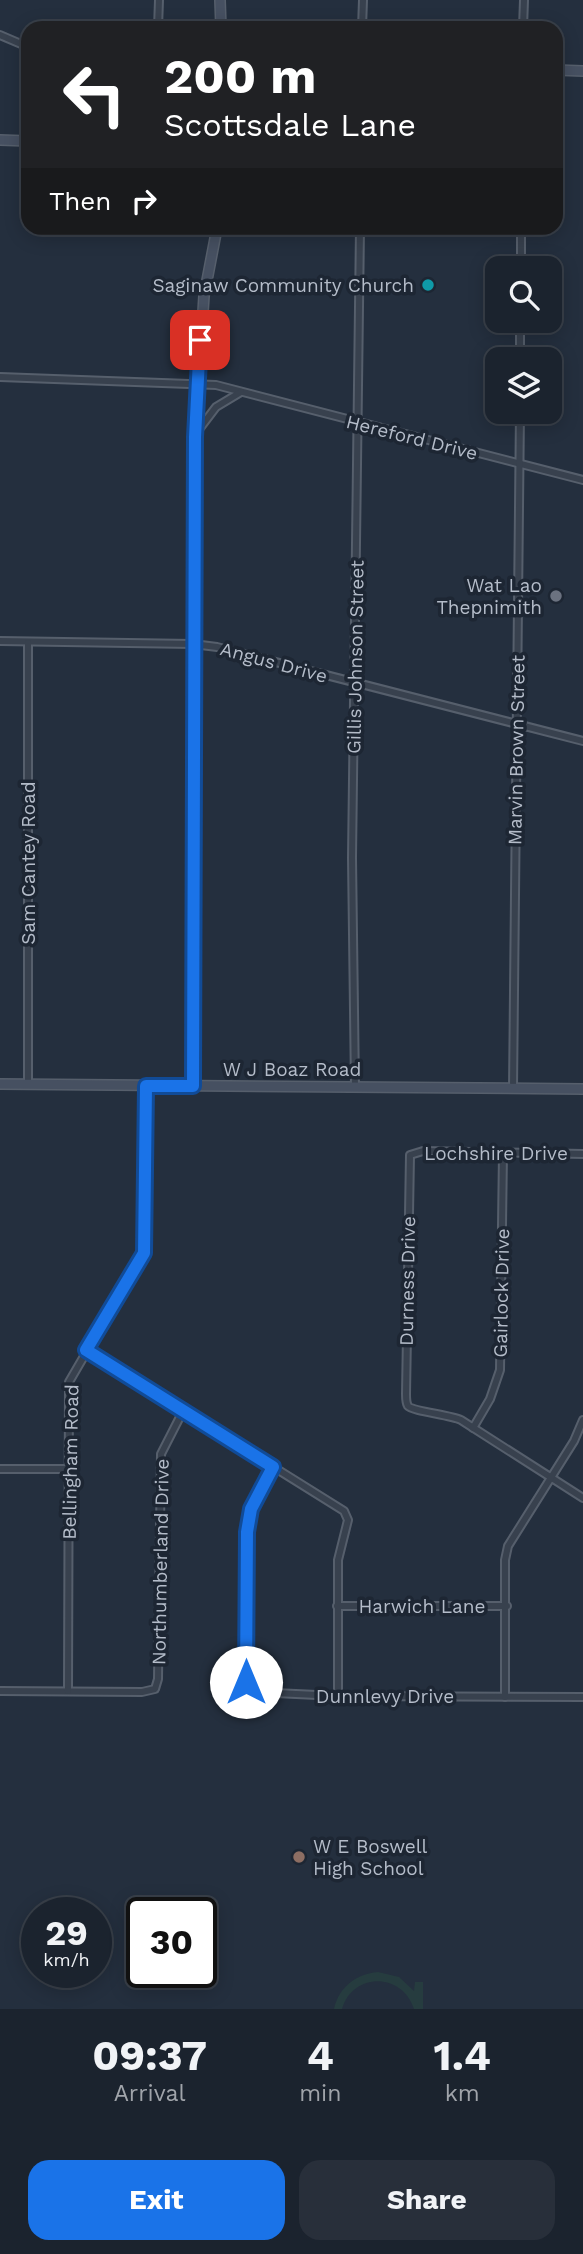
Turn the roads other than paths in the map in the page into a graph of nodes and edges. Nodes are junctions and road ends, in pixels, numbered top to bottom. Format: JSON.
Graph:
{"nodes":[{"id":1,"x":159,"y":0,"type":"edge"},
{"id":2,"x":220,"y":0,"type":"edge"},
{"id":3,"x":363,"y":0,"type":"edge"},
{"id":4,"x":524,"y":0,"type":"edge"},
{"id":5,"x":158,"y":21,"type":"edge"},
{"id":6,"x":220,"y":21,"type":"edge"},
{"id":7,"x":362,"y":21,"type":"edge"},
{"id":8,"x":523,"y":21,"type":"edge"},
{"id":9,"x":0,"y":35,"type":"edge"},
{"id":10,"x":21,"y":44,"type":"edge"},
{"id":11,"x":563,"y":70,"type":"edge"},
{"id":12,"x":583,"y":71,"type":"edge"},
{"id":13,"x":0,"y":140,"type":"edge"},
{"id":14,"x":21,"y":141,"type":"edge"},
{"id":15,"x":216,"y":235,"type":"edge"},
{"id":16,"x":360,"y":235,"type":"edge"},
{"id":17,"x":521,"y":235,"type":"edge"},
{"id":18,"x":521,"y":256,"type":"edge"},
{"id":19,"x":0,"y":377,"type":"edge"},
{"id":20,"x":197,"y":383,"type":"junction"},
{"id":21,"x":241,"y":392,"type":"junction"},
{"id":22,"x":357,"y":424,"type":"junction"},
{"id":23,"x":520,"y":424,"type":"edge"},
{"id":24,"x":195,"y":437,"type":"junction"},
{"id":25,"x":519,"y":464,"type":"junction"},
{"id":26,"x":583,"y":480,"type":"edge"},
{"id":27,"x":0,"y":641,"type":"edge"},
{"id":28,"x":28,"y":643,"type":"junction"},
{"id":29,"x":193,"y":644,"type":"junction"},
{"id":30,"x":355,"y":683,"type":"junction"},
{"id":31,"x":516,"y":722,"type":"junction"},
{"id":32,"x":583,"y":741,"type":"edge"},
{"id":33,"x":0,"y":1084,"type":"edge"},
{"id":34,"x":28,"y":1084,"type":"junction"},
{"id":35,"x":146,"y":1086,"type":"junction"},
{"id":36,"x":193,"y":1086,"type":"junction"},
{"id":37,"x":355,"y":1087,"type":"junction"},
{"id":38,"x":513,"y":1089,"type":"junction"},
{"id":39,"x":583,"y":1089,"type":"edge"},
{"id":40,"x":503,"y":1153,"type":"junction"},
{"id":41,"x":583,"y":1154,"type":"edge"},
{"id":42,"x":410,"y":1155,"type":"joint"},
{"id":43,"x":86,"y":1350,"type":"junction"},
{"id":44,"x":183,"y":1410,"type":"junction"},
{"id":45,"x":583,"y":1420,"type":"edge"},
{"id":46,"x":473,"y":1428,"type":"junction"},
{"id":47,"x":273,"y":1467,"type":"junction"},
{"id":48,"x":0,"y":1469,"type":"edge"},
{"id":49,"x":67,"y":1469,"type":"junction"},
{"id":50,"x":551,"y":1478,"type":"junction"},
{"id":51,"x":583,"y":1498,"type":"edge"},
{"id":52,"x":337,"y":1606,"type":"junction"},
{"id":53,"x":507,"y":1606,"type":"junction"},
{"id":54,"x":0,"y":1690,"type":"edge"},
{"id":55,"x":68,"y":1691,"type":"junction"},
{"id":56,"x":338,"y":1696,"type":"junction"},
{"id":57,"x":505,"y":1697,"type":"junction"},
{"id":58,"x":583,"y":1697,"type":"edge"}],
"edges":[{"from":1,"to":5,"type":"street"},
{"from":2,"to":6,"type":"street"},
{"from":3,"to":7,"type":"street"},
{"from":4,"to":8,"type":"street"},
{"from":9,"to":10,"type":"street"},
{"from":11,"to":12,"type":"street"},
{"from":13,"to":14,"type":"street"},
{"from":15,"to":20,"type":"street"},
{"from":16,"to":22,"type":"street","name":"Gillis Johnson Street"},
{"from":17,"to":18,"type":"street"},
{"from":19,"to":20,"type":"street","name":"Hereford Drive"},
{"from":20,"to":21,"type":"street","name":"Hereford Drive"},
{"from":20,"to":24,"type":"street"},
{"from":21,"to":22,"type":"street","name":"Hereford Drive"},
{"from":21,"to":24,"type":"street"},
{"from":22,"to":25,"type":"street","name":"Hereford Drive"},
{"from":22,"to":30,"type":"street","name":"Gillis Johnson Street"},
{"from":23,"to":25,"type":"street","name":"Marvin Brown Street"},
{"from":24,"to":29,"type":"street"},
{"from":25,"to":26,"type":"street","name":"Hereford Drive"},
{"from":25,"to":31,"type":"street","name":"Marvin Brown Street"},
{"from":27,"to":28,"type":"street","name":"Angus Drive"},
{"from":28,"to":29,"type":"street","name":"Angus Drive"},
{"from":28,"to":34,"type":"street","name":"Sam Cantey Road"},
{"from":29,"to":30,"type":"street","name":"Angus Drive"},
{"from":29,"to":36,"type":"street"},
{"from":30,"to":31,"type":"street","name":"Angus Drive"},
{"from":30,"to":37,"type":"street","name":"Gillis Johnson Street"},
{"from":31,"to":32,"type":"street","name":"Angus Drive"},
{"from":31,"to":38,"type":"street","name":"Marvin Brown Street"},
{"from":33,"to":34,"type":"street","name":"W J Boaz Road"},
{"from":34,"to":35,"type":"street","name":"W J Boaz Road"},
{"from":35,"to":36,"type":"street","name":"W J Boaz Road"},
{"from":35,"to":43,"type":"street","name":"Bellingham Road"},
{"from":36,"to":37,"type":"street","name":"W J Boaz Road"},
{"from":37,"to":38,"type":"street","name":"W J Boaz Road"},
{"from":38,"to":39,"type":"street","name":"W J Boaz Road"},
{"from":40,"to":41,"type":"street","name":"Lochshire Drive"},
{"from":40,"to":42,"type":"street","name":"Lochshire Drive"},
{"from":40,"to":46,"type":"street","name":"Gairlock Drive"},
{"from":42,"to":46,"type":"street","name":"Durness Drive"},
{"from":43,"to":44,"type":"street"},
{"from":43,"to":49,"type":"street","name":"Bellingham Road"},
{"from":44,"to":47,"type":"street"},
{"from":44,"to":55,"type":"street","name":"Northumberland Drive"},
{"from":45,"to":50,"type":"street"},
{"from":46,"to":50,"type":"street"},
{"from":47,"to":52,"type":"street"},
{"from":47,"to":56,"type":"street","name":"Dunnlevy Drive"},
{"from":48,"to":49,"type":"street"},
{"from":49,"to":55,"type":"street","name":"Bellingham Road"},
{"from":50,"to":51,"type":"street"},
{"from":50,"to":53,"type":"street"},
{"from":52,"to":53,"type":"street","name":"Harwich Lane"},
{"from":52,"to":56,"type":"street"},
{"from":53,"to":57,"type":"street"},
{"from":54,"to":55,"type":"street","name":"Northumberland Drive"},
{"from":56,"to":57,"type":"street","name":"Dunnlevy Drive"},
{"from":57,"to":58,"type":"street","name":"Dunnlevy Drive"}]}
